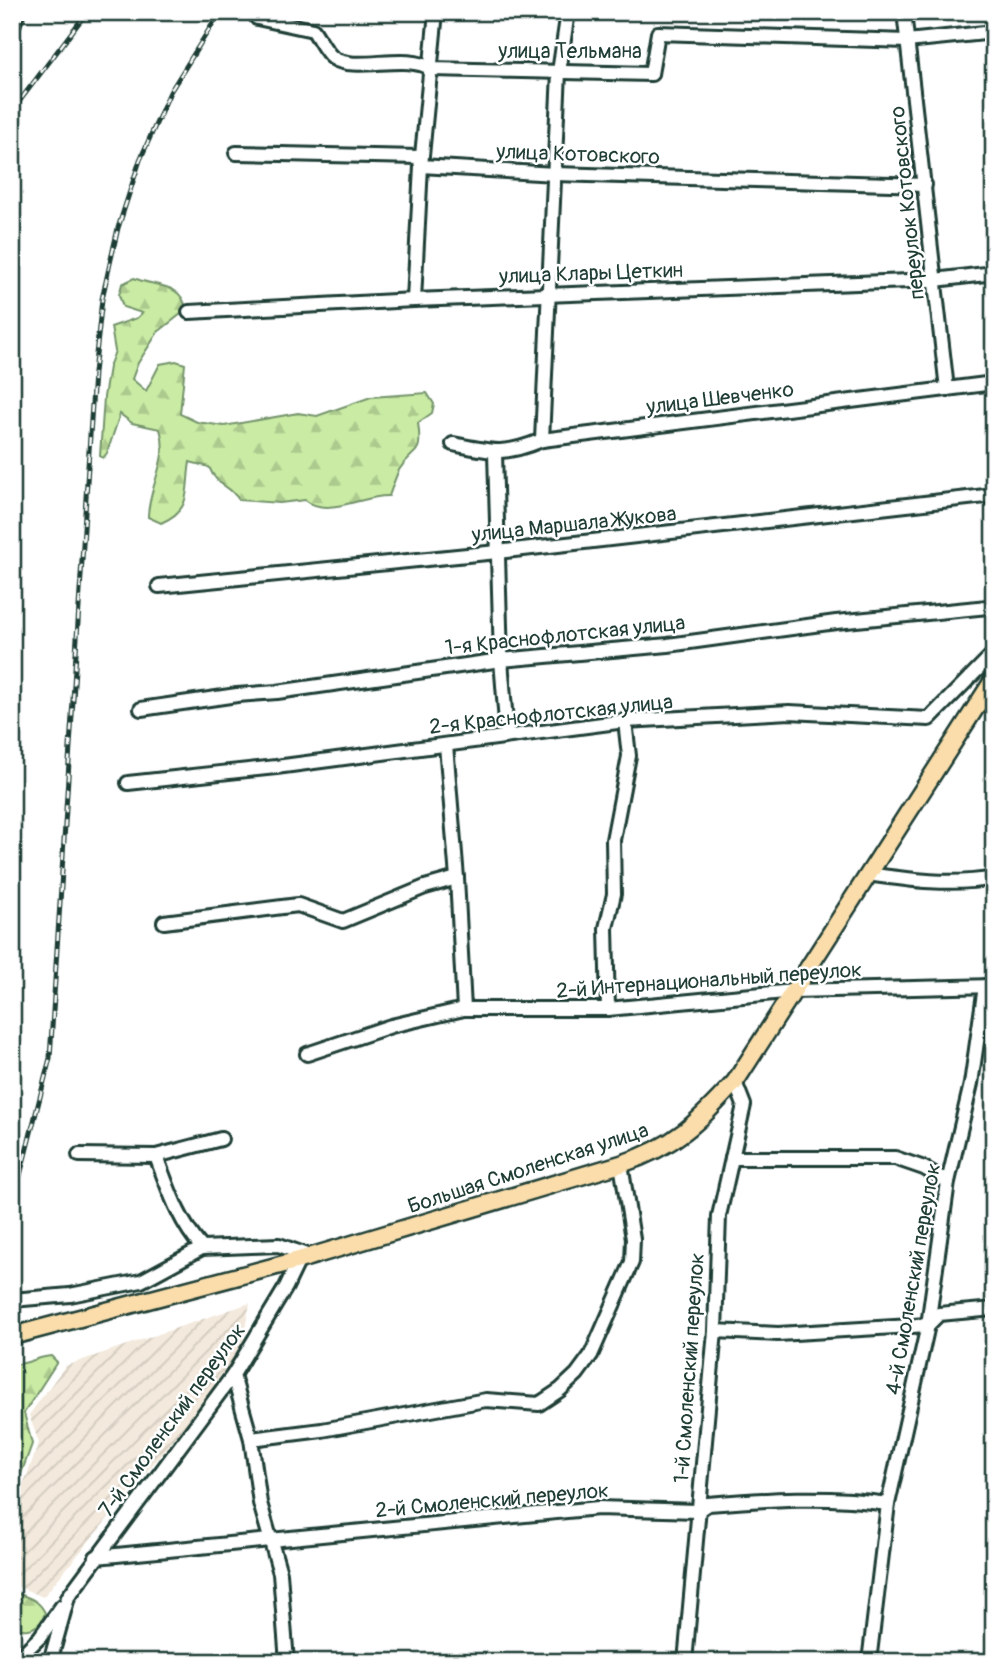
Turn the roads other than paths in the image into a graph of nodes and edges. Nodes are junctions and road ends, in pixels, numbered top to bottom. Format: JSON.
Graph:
{"nodes":[{"id":1,"x":18,"y":12,"type":"edge"},
{"id":2,"x":436,"y":12,"type":"edge"},
{"id":3,"x":568,"y":12,"type":"edge"},
{"id":4,"x":904,"y":12,"type":"edge"},
{"id":5,"x":257,"y":18,"type":"dead end"},
{"id":6,"x":12,"y":28,"type":"edge"},
{"id":7,"x":994,"y":32,"type":"edge"},
{"id":8,"x":907,"y":41,"type":"junction"},
{"id":9,"x":432,"y":69,"type":"junction"},
{"id":10,"x":559,"y":72,"type":"junction"},
{"id":11,"x":236,"y":153,"type":"dead end"},
{"id":12,"x":421,"y":166,"type":"junction"},
{"id":13,"x":555,"y":174,"type":"junction"},
{"id":14,"x":925,"y":185,"type":"junction"},
{"id":15,"x":994,"y":274,"type":"edge"},
{"id":16,"x":935,"y":279,"type":"junction"},
{"id":17,"x":549,"y":294,"type":"junction"},
{"id":18,"x":414,"y":300,"type":"junction"},
{"id":19,"x":189,"y":312,"type":"dead end"},
{"id":20,"x":994,"y":383,"type":"edge"},
{"id":21,"x":947,"y":389,"type":"junction"},
{"id":22,"x":542,"y":440,"type":"junction"},
{"id":23,"x":453,"y":444,"type":"dead end"},
{"id":24,"x":495,"y":453,"type":"junction"},
{"id":25,"x":994,"y":495,"type":"edge"},
{"id":26,"x":498,"y":552,"type":"junction"},
{"id":27,"x":159,"y":586,"type":"dead end"},
{"id":28,"x":994,"y":609,"type":"edge"},
{"id":29,"x":994,"y":653,"type":"edge"},
{"id":30,"x":501,"y":660,"type":"junction"},
{"id":31,"x":994,"y":680,"type":"edge"},
{"id":32,"x":141,"y":709,"type":"dead end"},
{"id":33,"x":625,"y":721,"type":"junction"},
{"id":34,"x":507,"y":735,"type":"junction"},
{"id":35,"x":446,"y":745,"type":"junction"},
{"id":36,"x":128,"y":783,"type":"dead end"},
{"id":37,"x":868,"y":874,"type":"junction"},
{"id":38,"x":457,"y":878,"type":"junction"},
{"id":39,"x":994,"y":878,"type":"edge"},
{"id":40,"x":164,"y":922,"type":"dead end"},
{"id":41,"x":990,"y":986,"type":"edge"},
{"id":42,"x":794,"y":991,"type":"junction"},
{"id":43,"x":464,"y":1009,"type":"junction"},
{"id":44,"x":608,"y":1009,"type":"junction"},
{"id":45,"x":307,"y":1054,"type":"dead end"},
{"id":46,"x":735,"y":1082,"type":"junction"},
{"id":47,"x":221,"y":1139,"type":"dead end"},
{"id":48,"x":79,"y":1154,"type":"dead end"},
{"id":49,"x":156,"y":1156,"type":"junction"},
{"id":50,"x":732,"y":1158,"type":"junction"},
{"id":51,"x":621,"y":1164,"type":"junction"},
{"id":52,"x":948,"y":1182,"type":"junction"},
{"id":53,"x":202,"y":1248,"type":"junction"},
{"id":54,"x":304,"y":1258,"type":"junction"},
{"id":55,"x":12,"y":1300,"type":"edge"},
{"id":56,"x":994,"y":1309,"type":"edge"},
{"id":57,"x":928,"y":1325,"type":"junction"},
{"id":58,"x":715,"y":1331,"type":"junction"},
{"id":59,"x":12,"y":1336,"type":"edge"},
{"id":60,"x":233,"y":1375,"type":"junction"},
{"id":61,"x":251,"y":1439,"type":"junction"},
{"id":62,"x":888,"y":1504,"type":"junction"},
{"id":63,"x":697,"y":1511,"type":"junction"},
{"id":64,"x":271,"y":1539,"type":"junction"},
{"id":65,"x":96,"y":1557,"type":"junction"},
{"id":66,"x":68,"y":1597,"type":"junction"},
{"id":67,"x":14,"y":1662,"type":"edge"},
{"id":68,"x":50,"y":1662,"type":"edge"},
{"id":69,"x":287,"y":1662,"type":"edge"},
{"id":70,"x":685,"y":1662,"type":"edge"},
{"id":71,"x":869,"y":1662,"type":"edge"}],
"edges":[{"from":1,"to":6,"type":"street"},
{"from":2,"to":9,"type":"street"},
{"from":3,"to":10,"type":"street"},
{"from":4,"to":8,"type":"street","name":"переулок Котовского"},
{"from":5,"to":9,"type":"street","name":"улица Тельмана"},
{"from":7,"to":8,"type":"street","name":"улица Тельмана"},
{"from":8,"to":10,"type":"street","name":"улица Тельмана"},
{"from":8,"to":14,"type":"street","name":"переулок Котовского"},
{"from":9,"to":10,"type":"street","name":"улица Тельмана"},
{"from":9,"to":12,"type":"street"},
{"from":10,"to":13,"type":"street"},
{"from":11,"to":12,"type":"street","name":"улица Котовского"},
{"from":12,"to":13,"type":"street","name":"улица Котовского"},
{"from":12,"to":18,"type":"street"},
{"from":13,"to":14,"type":"street","name":"улица Котовского"},
{"from":13,"to":17,"type":"street"},
{"from":14,"to":16,"type":"street","name":"переулок Котовского"},
{"from":15,"to":16,"type":"street","name":"улица Клары Цеткин"},
{"from":16,"to":17,"type":"street","name":"улица Клары Цеткин"},
{"from":16,"to":21,"type":"street","name":"переулок Котовского"},
{"from":17,"to":18,"type":"street","name":"улица Клары Цеткин"},
{"from":17,"to":22,"type":"street"},
{"from":18,"to":19,"type":"street","name":"улица Клары Цеткин"},
{"from":20,"to":21,"type":"street","name":"улица Шевченко"},
{"from":21,"to":22,"type":"street","name":"улица Шевченко"},
{"from":22,"to":24,"type":"street","name":"улица Шевченко"},
{"from":23,"to":24,"type":"street","name":"улица Шевченко"},
{"from":24,"to":26,"type":"street"},
{"from":25,"to":26,"type":"street","name":"улица Маршала Жукова"},
{"from":26,"to":27,"type":"street","name":"улица Маршала Жукова"},
{"from":26,"to":30,"type":"street"},
{"from":28,"to":30,"type":"street","name":"1-я Краснофлотская улица"},
{"from":29,"to":33,"type":"street","name":"2-я Краснофлотская улица"},
{"from":30,"to":32,"type":"street","name":"1-я Краснофлотская улица"},
{"from":30,"to":34,"type":"street"},
{"from":31,"to":37,"type":"main road","name":"Большая Смоленская улица"},
{"from":33,"to":34,"type":"street","name":"2-я Краснофлотская улица"},
{"from":33,"to":44,"type":"street"},
{"from":34,"to":35,"type":"street","name":"2-я Краснофлотская улица"},
{"from":35,"to":36,"type":"street","name":"2-я Краснофлотская улица"},
{"from":35,"to":38,"type":"street"},
{"from":37,"to":39,"type":"street"},
{"from":37,"to":42,"type":"main road","name":"Большая Смоленская улица"},
{"from":38,"to":40,"type":"street"},
{"from":38,"to":43,"type":"street"},
{"from":41,"to":42,"type":"street","name":"2-й Интернациональный переулок"},
{"from":41,"to":52,"type":"street","name":"4-й Смоленский переулок"},
{"from":42,"to":44,"type":"street","name":"2-й Интернациональный переулок"},
{"from":42,"to":46,"type":"main road","name":"Большая Смоленская улица"},
{"from":43,"to":44,"type":"street","name":"2-й Интернациональный переулок"},
{"from":43,"to":45,"type":"street","name":"2-й Интернациональный переулок"},
{"from":46,"to":50,"type":"street","name":"1-й Смоленский переулок"},
{"from":46,"to":51,"type":"main road","name":"Большая Смоленская улица"},
{"from":47,"to":49,"type":"street"},
{"from":48,"to":49,"type":"street"},
{"from":49,"to":53,"type":"street"},
{"from":50,"to":52,"type":"street"},
{"from":50,"to":58,"type":"street","name":"1-й Смоленский переулок"},
{"from":51,"to":54,"type":"main road","name":"Большая Смоленская улица"},
{"from":51,"to":61,"type":"street"},
{"from":52,"to":57,"type":"street","name":"4-й Смоленский переулок"},
{"from":53,"to":54,"type":"street"},
{"from":53,"to":55,"type":"street"},
{"from":54,"to":59,"type":"main road","name":"Большая Смоленская улица"},
{"from":54,"to":60,"type":"street","name":"7-й Смоленский переулок"},
{"from":56,"to":57,"type":"street"},
{"from":57,"to":58,"type":"street"},
{"from":57,"to":62,"type":"street","name":"4-й Смоленский переулок"},
{"from":58,"to":63,"type":"street","name":"1-й Смоленский переулок"},
{"from":60,"to":61,"type":"street"},
{"from":60,"to":65,"type":"street","name":"7-й Смоленский переулок"},
{"from":61,"to":64,"type":"street"},
{"from":62,"to":63,"type":"street","name":"2-й Смоленский переулок"},
{"from":62,"to":71,"type":"street","name":"4-й Смоленский переулок"},
{"from":63,"to":64,"type":"street","name":"2-й Смоленский переулок"},
{"from":63,"to":70,"type":"street","name":"1-й Смоленский переулок"},
{"from":64,"to":65,"type":"street","name":"2-й Смоленский переулок"},
{"from":64,"to":69,"type":"street"},
{"from":65,"to":66,"type":"street","name":"7-й Смоленский переулок"},
{"from":66,"to":67,"type":"street","name":"7-й Смоленский переулок"},
{"from":66,"to":68,"type":"street","name":"7-й Смоленский переулок"}]}
